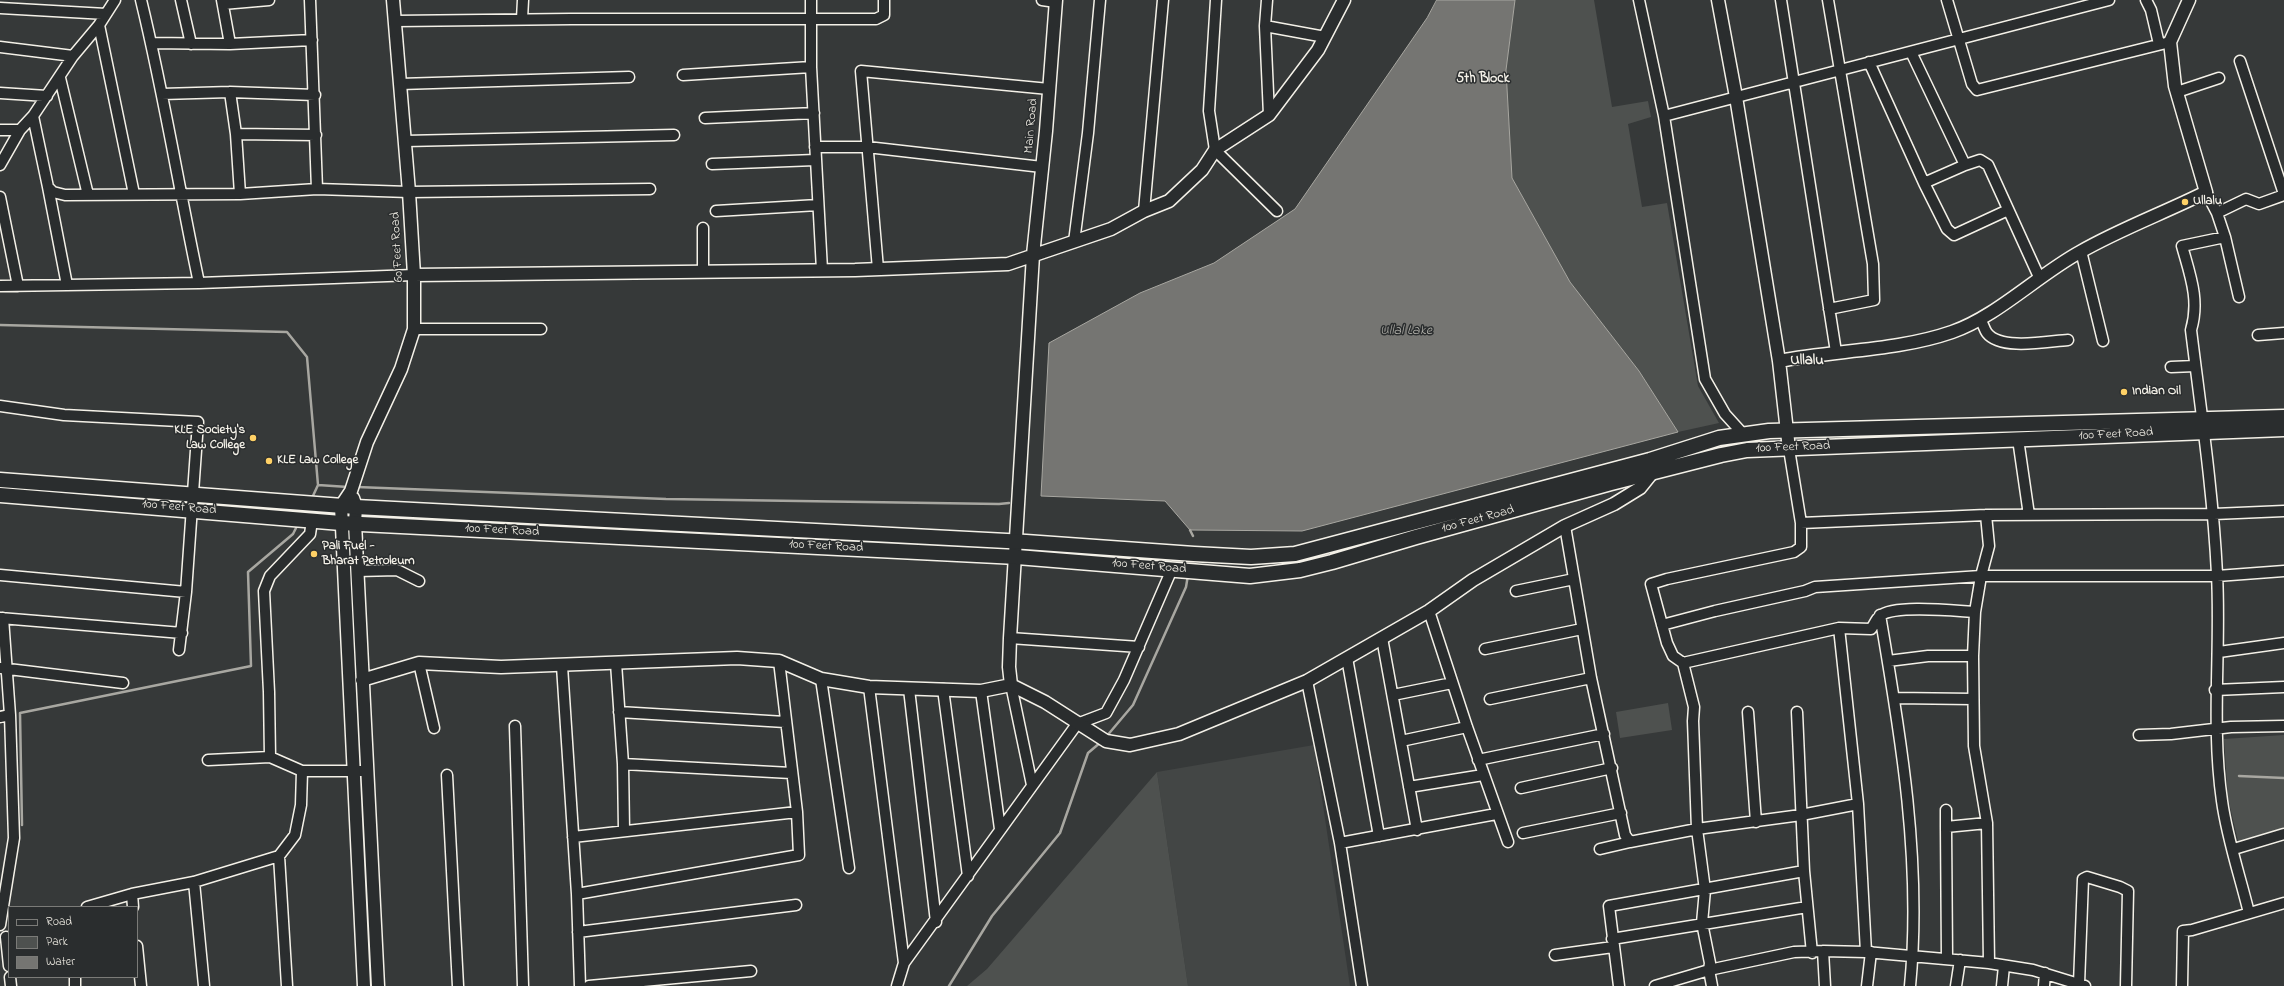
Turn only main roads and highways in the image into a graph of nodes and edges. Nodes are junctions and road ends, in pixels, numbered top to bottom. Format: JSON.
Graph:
{"nodes":[{"id":1,"x":2284,"y":417,"type":"edge"},
{"id":2,"x":2202,"y":425,"type":"junction"},
{"id":3,"x":2284,"y":428,"type":"edge"},
{"id":4,"x":1652,"y":466,"type":"junction"},
{"id":5,"x":0,"y":480,"type":"edge"},
{"id":6,"x":0,"y":495,"type":"edge"},
{"id":7,"x":192,"y":502,"type":"junction"}],
"edges":[{"from":1,"to":2,"type":"main road","name":"100 Feet Road"},
{"from":2,"to":3,"type":"main road","name":"100 Feet Road"},
{"from":2,"to":4,"type":"main road","name":"100 Feet Road"},
{"from":2,"to":4,"type":"main road","name":"100 Feet Road"},
{"from":4,"to":7,"type":"main road","name":"100 Feet Road"},
{"from":4,"to":7,"type":"main road","name":"100 Feet Road"},
{"from":5,"to":7,"type":"main road","name":"100 Feet Road"},
{"from":6,"to":7,"type":"main road","name":"100 Feet Road"}]}
